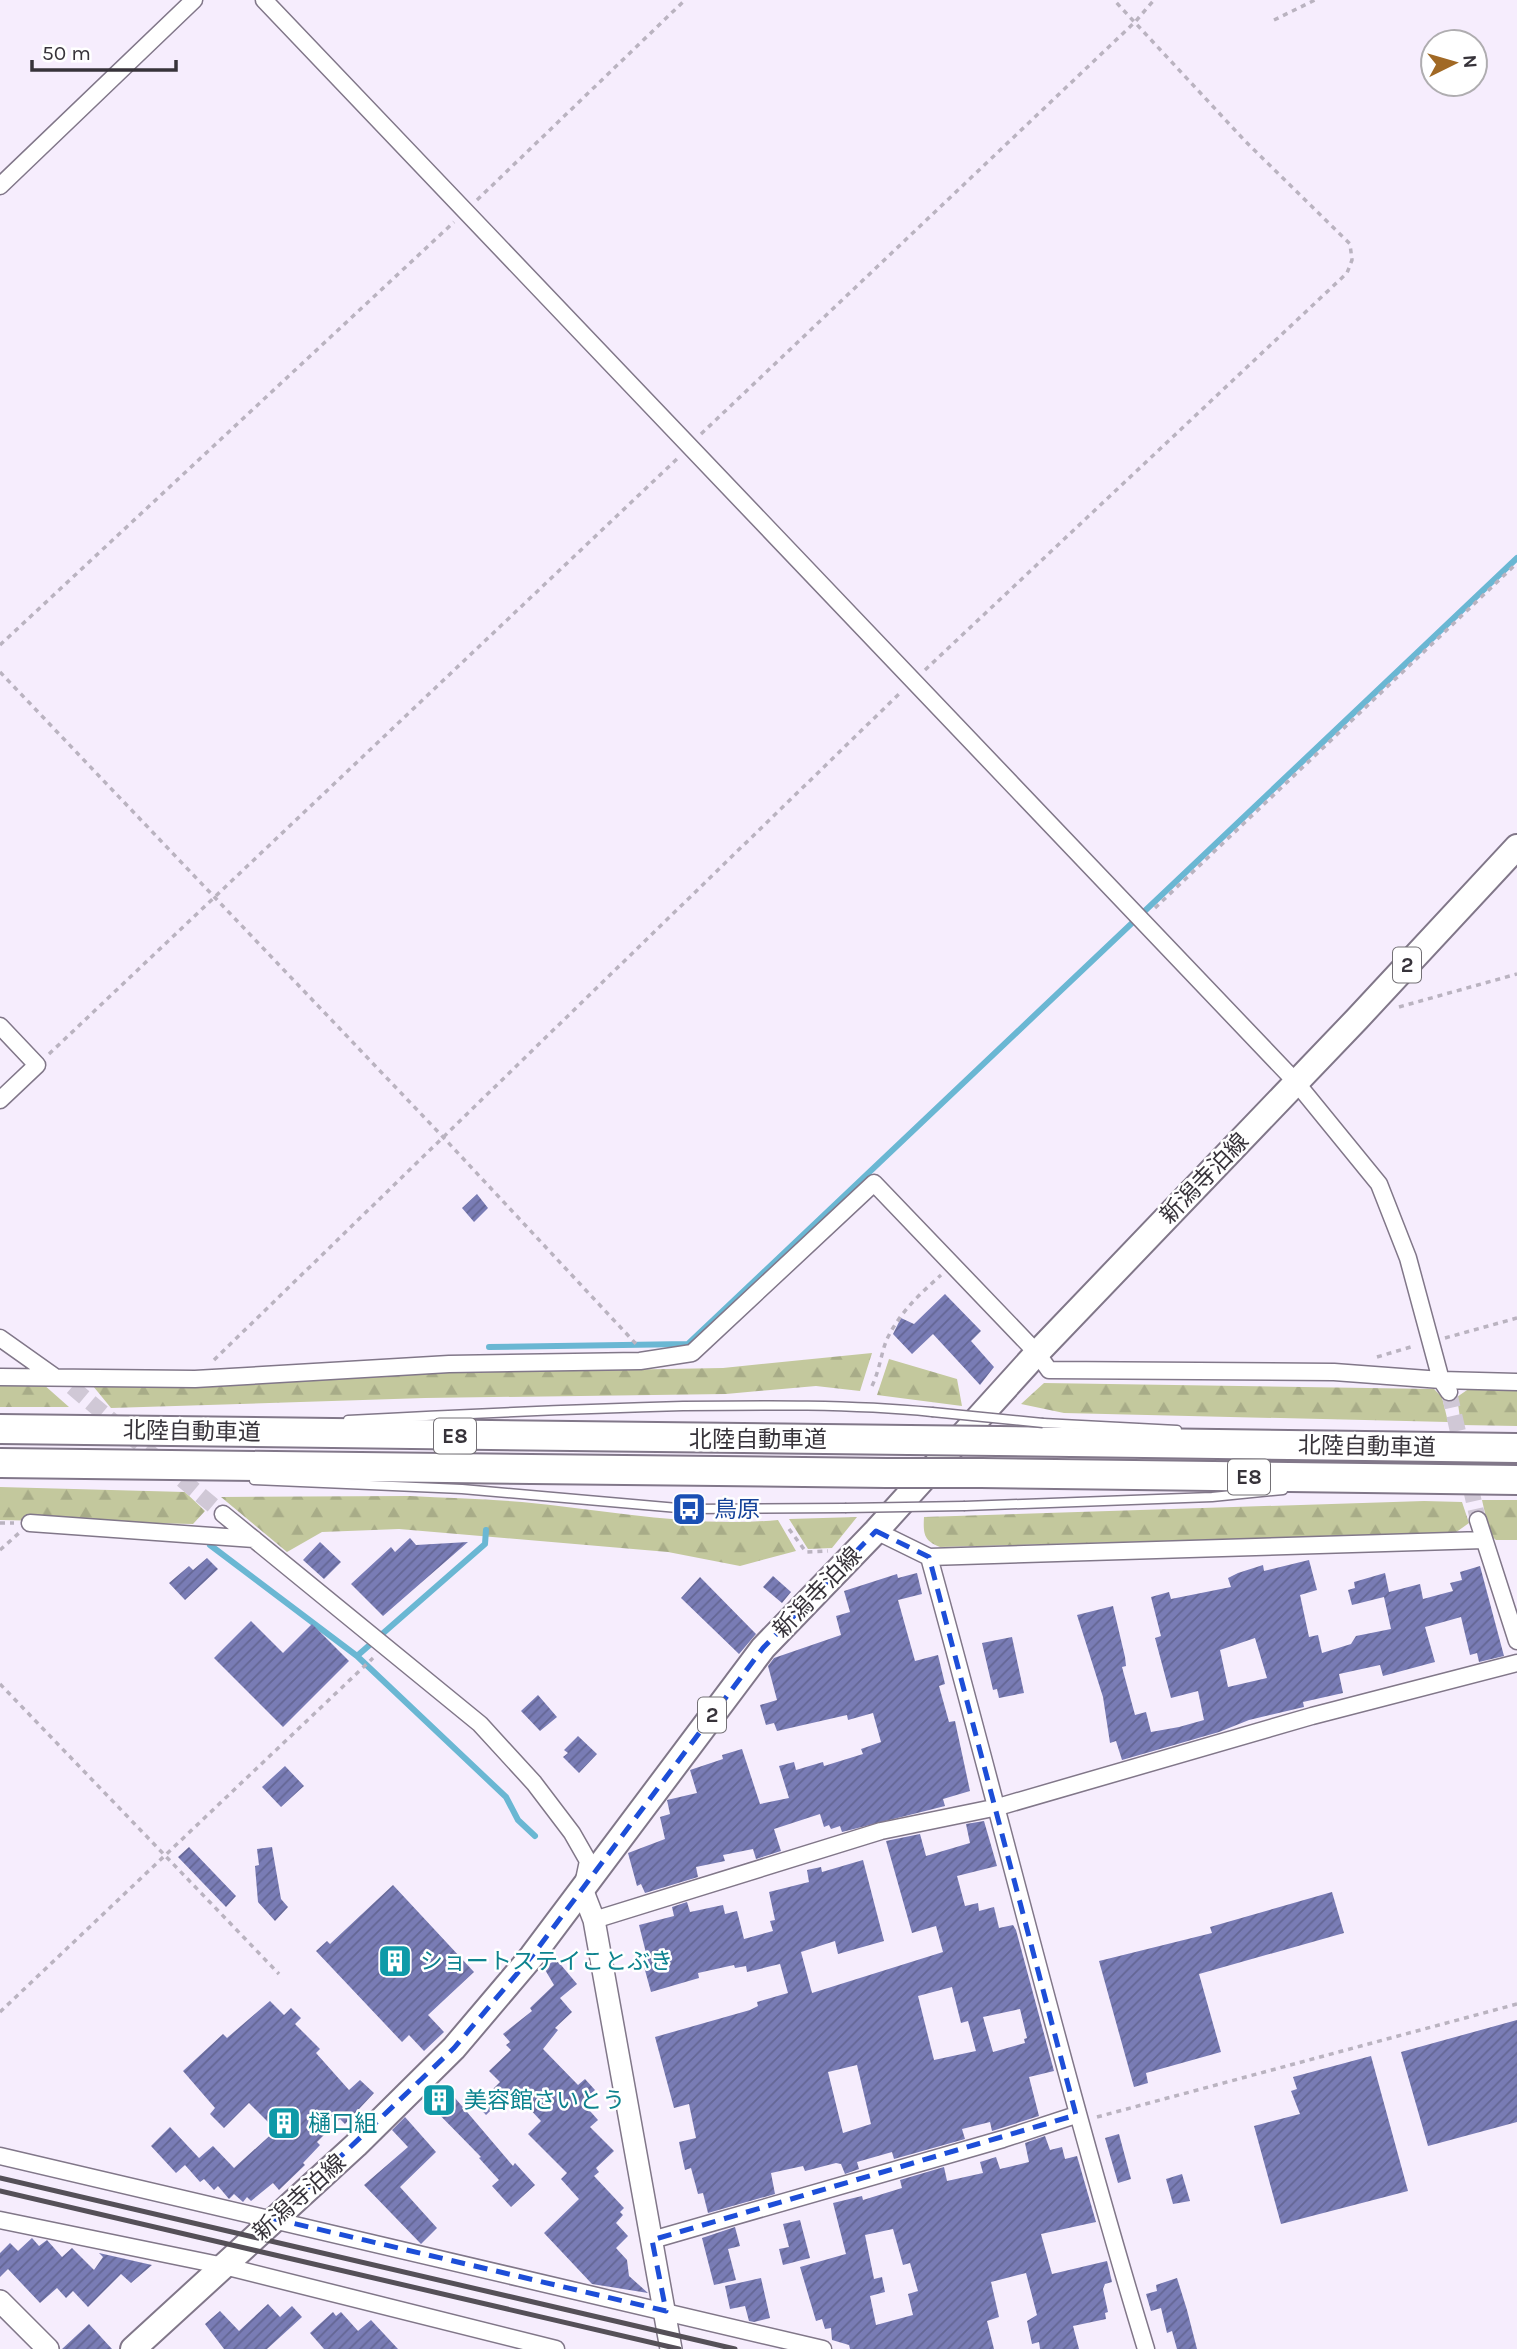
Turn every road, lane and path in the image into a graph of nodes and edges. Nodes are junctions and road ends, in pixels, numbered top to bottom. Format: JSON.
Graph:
{"nodes":[{"id":1,"x":194,"y":0,"type":"edge"},
{"id":2,"x":264,"y":0,"type":"edge"},
{"id":3,"x":685,"y":0,"type":"edge"},
{"id":4,"x":1114,"y":0,"type":"edge"},
{"id":5,"x":1154,"y":0,"type":"edge"},
{"id":6,"x":1315,"y":0,"type":"edge"},
{"id":7,"x":1274,"y":20,"type":"dead end"},
{"id":8,"x":1135,"y":22,"type":"junction"},
{"id":9,"x":0,"y":186,"type":"edge"},
{"id":10,"x":466,"y":211,"type":"junction"},
{"id":11,"x":691,"y":444,"type":"junction"},
{"id":12,"x":1517,"y":563,"type":"edge"},
{"id":13,"x":0,"y":645,"type":"edge"},
{"id":14,"x":0,"y":672,"type":"edge"},
{"id":15,"x":913,"y":681,"type":"junction"},
{"id":16,"x":1517,"y":847,"type":"edge"},
{"id":17,"x":214,"y":899,"type":"junction"},
{"id":18,"x":1143,"y":924,"type":"junction"},
{"id":19,"x":1517,"y":974,"type":"edge"},
{"id":20,"x":1394,"y":1009,"type":"dead end"},
{"id":21,"x":0,"y":1026,"type":"edge"},
{"id":22,"x":37,"y":1065,"type":"junction"},
{"id":23,"x":1296,"y":1081,"type":"junction"},
{"id":24,"x":0,"y":1100,"type":"edge"},
{"id":25,"x":443,"y":1137,"type":"junction"},
{"id":26,"x":945,"y":1271,"type":"dead end"},
{"id":27,"x":0,"y":1338,"type":"edge"},
{"id":28,"x":1037,"y":1353,"type":"junction"},
{"id":29,"x":640,"y":1361,"type":"junction"},
{"id":30,"x":54,"y":1376,"type":"junction"},
{"id":31,"x":0,"y":1377,"type":"edge"},
{"id":32,"x":195,"y":1379,"type":"junction"},
{"id":33,"x":1517,"y":1382,"type":"edge"},
{"id":34,"x":872,"y":1386,"type":"dead end"},
{"id":35,"x":1445,"y":1386,"type":"junction"},
{"id":36,"x":72,"y":1387,"type":"tunnel mouth"},
{"id":37,"x":338,"y":1420,"type":"dead end"},
{"id":38,"x":297,"y":1422,"type":"dead end"},
{"id":39,"x":0,"y":1429,"type":"edge"},
{"id":40,"x":146,"y":1430,"type":"junction"},
{"id":41,"x":1185,"y":1430,"type":"dead end"},
{"id":42,"x":1336,"y":1435,"type":"dead end"},
{"id":43,"x":1517,"y":1448,"type":"edge"},
{"id":44,"x":0,"y":1464,"type":"edge"},
{"id":45,"x":168,"y":1476,"type":"dead end"},
{"id":46,"x":237,"y":1479,"type":"dead end"},
{"id":47,"x":1398,"y":1479,"type":"junction"},
{"id":48,"x":1517,"y":1480,"type":"edge"},
{"id":49,"x":1305,"y":1488,"type":"dead end"},
{"id":50,"x":1292,"y":1489,"type":"dead end"},
{"id":51,"x":223,"y":1514,"type":"tunnel mouth"},
{"id":52,"x":1478,"y":1520,"type":"tunnel mouth"},
{"id":53,"x":30,"y":1523,"type":"joint"},
{"id":54,"x":789,"y":1530,"type":"dead end"},
{"id":55,"x":876,"y":1531,"type":"junction"},
{"id":56,"x":255,"y":1539,"type":"junction"},
{"id":57,"x":1484,"y":1540,"type":"junction"},
{"id":58,"x":0,"y":1550,"type":"edge"},
{"id":59,"x":806,"y":1552,"type":"dead end"},
{"id":60,"x":929,"y":1557,"type":"junction"},
{"id":61,"x":1517,"y":1641,"type":"edge"},
{"id":62,"x":385,"y":1647,"type":"junction"},
{"id":63,"x":1517,"y":1664,"type":"edge"},
{"id":64,"x":0,"y":1684,"type":"edge"},
{"id":65,"x":998,"y":1807,"type":"junction"},
{"id":66,"x":164,"y":1855,"type":"junction"},
{"id":67,"x":582,"y":1889,"type":"junction"},
{"id":68,"x":594,"y":1920,"type":"junction"},
{"id":69,"x":279,"y":1974,"type":"dead end"},
{"id":70,"x":1517,"y":2004,"type":"edge"},
{"id":71,"x":0,"y":2011,"type":"edge"},
{"id":72,"x":1078,"y":2121,"type":"junction"},
{"id":73,"x":0,"y":2156,"type":"edge"},
{"id":74,"x":275,"y":2219,"type":"junction"},
{"id":75,"x":0,"y":2220,"type":"edge"},
{"id":76,"x":652,"y":2240,"type":"junction"},
{"id":77,"x":224,"y":2266,"type":"junction"},
{"id":78,"x":0,"y":2301,"type":"edge"},
{"id":79,"x":666,"y":2311,"type":"junction"},
{"id":80,"x":48,"y":2349,"type":"edge"},
{"id":81,"x":133,"y":2349,"type":"edge"},
{"id":82,"x":556,"y":2349,"type":"edge"},
{"id":83,"x":671,"y":2349,"type":"edge"},
{"id":84,"x":823,"y":2349,"type":"edge"},
{"id":85,"x":1146,"y":2349,"type":"edge"}],
"edges":[{"from":1,"to":9,"type":"street"},
{"from":2,"to":10,"type":"street"},
{"from":3,"to":10,"type":"path"},
{"from":4,"to":8,"type":"path"},
{"from":5,"to":8,"type":"path"},
{"from":6,"to":7,"type":"path"},
{"from":8,"to":11,"type":"path"},
{"from":8,"to":15,"type":"path"},
{"from":10,"to":11,"type":"street"},
{"from":10,"to":13,"type":"path"},
{"from":11,"to":15,"type":"street"},
{"from":11,"to":17,"type":"path"},
{"from":12,"to":18,"type":"path"},
{"from":14,"to":17,"type":"path"},
{"from":15,"to":18,"type":"street"},
{"from":15,"to":25,"type":"path"},
{"from":16,"to":23,"type":"main road","name":"新潟寺泊線","number":"2"},
{"from":17,"to":22,"type":"path"},
{"from":17,"to":25,"type":"path"},
{"from":18,"to":23,"type":"street"},
{"from":19,"to":20,"type":"path"},
{"from":21,"to":22,"type":"street"},
{"from":22,"to":24,"type":"street"},
{"from":23,"to":28,"type":"main road","name":"新潟寺泊線","number":"2"},
{"from":23,"to":35,"type":"street"},
{"from":25,"to":29,"type":"path"},
{"from":25,"to":32,"type":"path"},
{"from":26,"to":34,"type":"path"},
{"from":27,"to":30,"type":"street"},
{"from":28,"to":29,"type":"street"},
{"from":28,"to":35,"type":"street"},
{"from":28,"to":55,"type":"main road","name":"新潟寺泊線","number":"2"},
{"from":29,"to":32,"type":"street"},
{"from":30,"to":31,"type":"street"},
{"from":30,"to":32,"type":"street"},
{"from":30,"to":36,"type":"street"},
{"from":33,"to":35,"type":"street"},
{"from":37,"to":41,"type":"lane","bridge":true},
{"from":38,"to":40,"type":"lane"},
{"from":39,"to":40,"type":"highway","name":"北陸自動車道","number":"E8"},
{"from":40,"to":43,"type":"highway","name":"北陸自動車道","number":"E8","bridge":true},
{"from":42,"to":43,"type":"lane"},
{"from":44,"to":45,"type":"lane"},
{"from":44,"to":47,"type":"highway","name":"北陸自動車道","number":"E8","bridge":true},
{"from":46,"to":50,"type":"lane","bridge":true},
{"from":47,"to":48,"type":"highway","name":"北陸自動車道","number":"E8"},
{"from":47,"to":49,"type":"lane"},
{"from":51,"to":56,"type":"street"},
{"from":52,"to":57,"type":"street"},
{"from":53,"to":56,"type":"street"},
{"from":53,"to":58,"type":"path"},
{"from":54,"to":59,"type":"path"},
{"from":55,"to":60,"type":"street"},
{"from":55,"to":67,"type":"main road","name":"新潟寺泊線","number":"2"},
{"from":56,"to":62,"type":"street"},
{"from":57,"to":60,"type":"street"},
{"from":57,"to":61,"type":"street"},
{"from":60,"to":65,"type":"street"},
{"from":62,"to":66,"type":"path"},
{"from":62,"to":67,"type":"street"},
{"from":63,"to":65,"type":"street"},
{"from":64,"to":66,"type":"path"},
{"from":65,"to":68,"type":"street"},
{"from":65,"to":72,"type":"street"},
{"from":66,"to":69,"type":"path"},
{"from":66,"to":71,"type":"path"},
{"from":67,"to":68,"type":"street"},
{"from":67,"to":74,"type":"main road","name":"新潟寺泊線","number":"2"},
{"from":68,"to":76,"type":"street"},
{"from":70,"to":72,"type":"path"},
{"from":72,"to":76,"type":"street"},
{"from":72,"to":85,"type":"street"},
{"from":73,"to":74,"type":"street"},
{"from":74,"to":77,"type":"main road","name":"新潟寺泊線","number":"2"},
{"from":74,"to":79,"type":"street"},
{"from":75,"to":77,"type":"street"},
{"from":76,"to":79,"type":"street"},
{"from":77,"to":81,"type":"main road","name":"新潟寺泊線","number":"2"},
{"from":77,"to":82,"type":"street"},
{"from":78,"to":80,"type":"street"},
{"from":79,"to":83,"type":"street"},
{"from":79,"to":84,"type":"street"}]}
